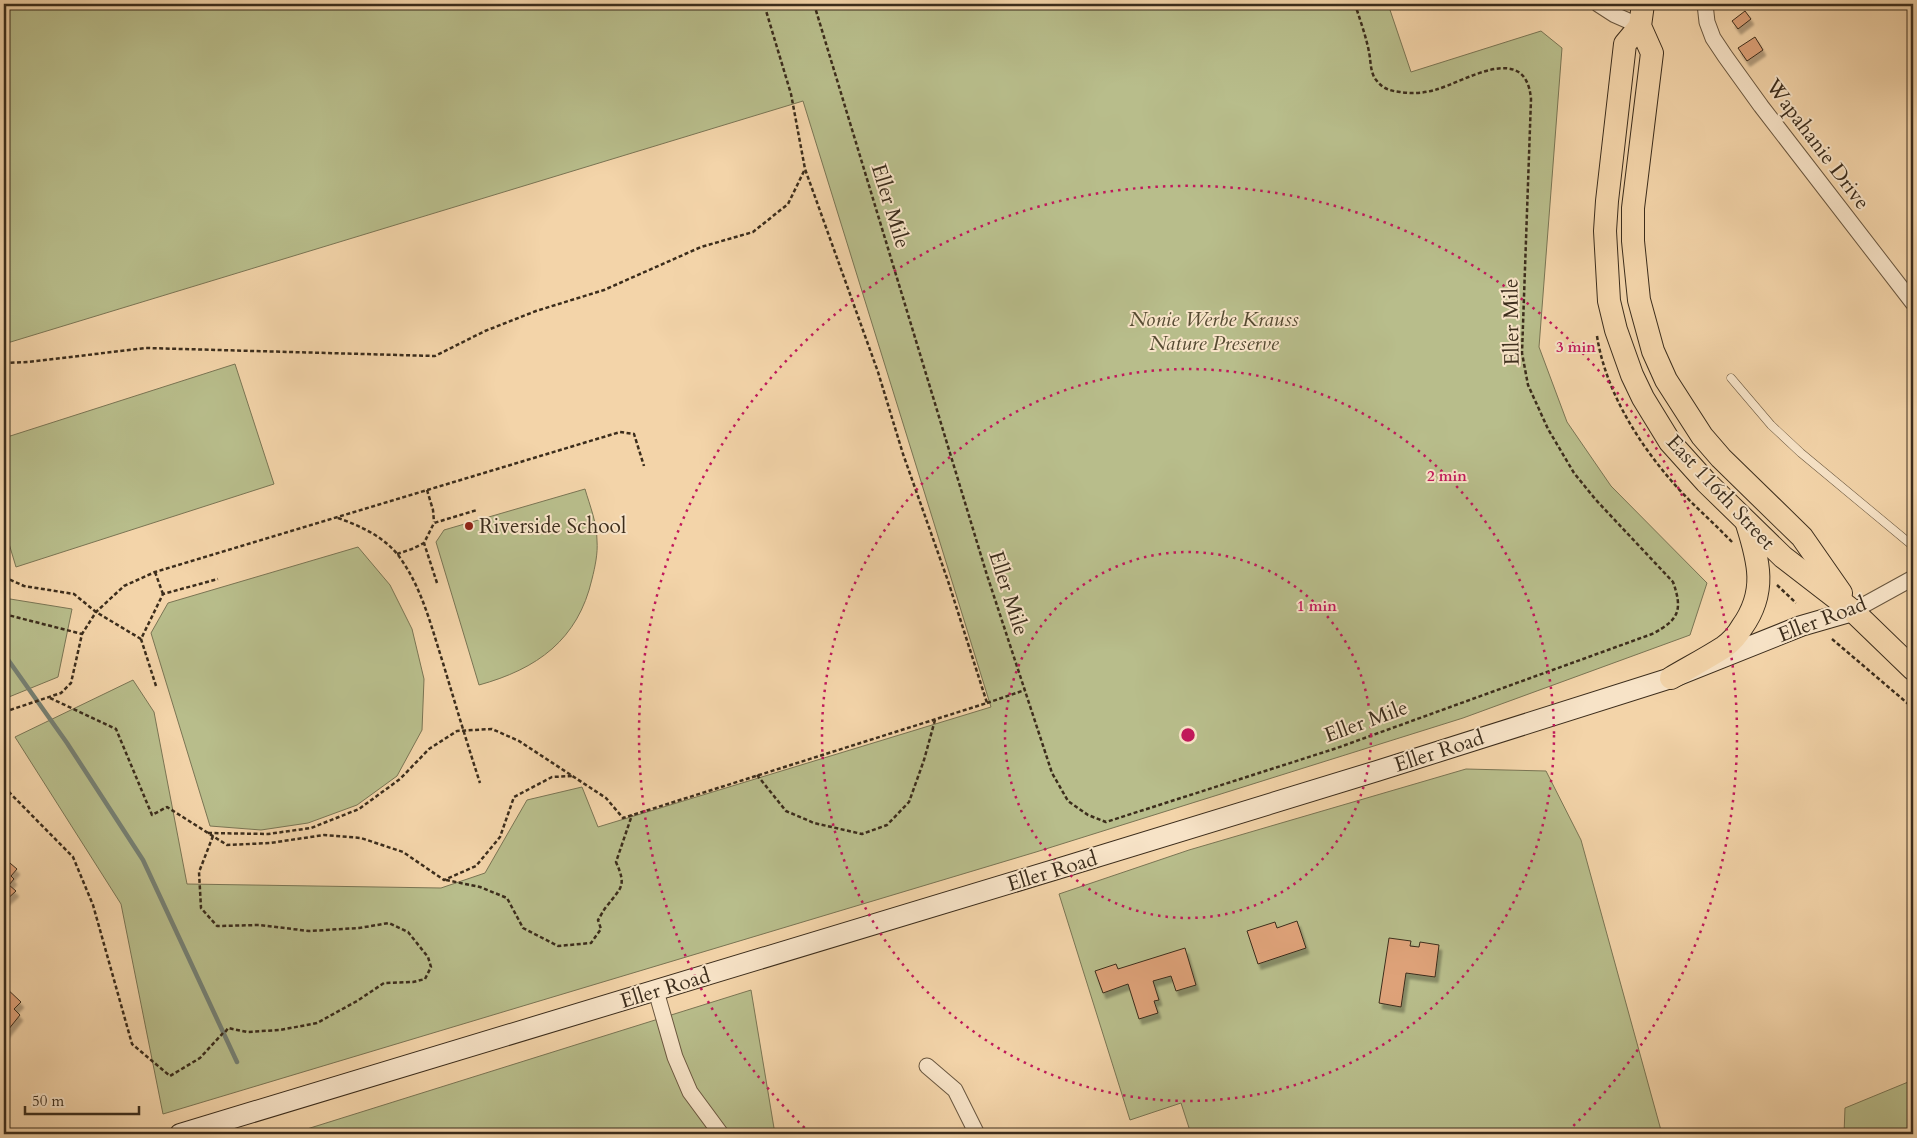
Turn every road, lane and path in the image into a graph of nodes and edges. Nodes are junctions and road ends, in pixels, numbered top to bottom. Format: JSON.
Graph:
{"nodes":[{"id":1,"x":764,"y":4,"type":"edge"},
{"id":2,"x":814,"y":4,"type":"edge"},
{"id":3,"x":1355,"y":4,"type":"edge"},
{"id":4,"x":1598,"y":4,"type":"edge"},
{"id":5,"x":1706,"y":4,"type":"edge"},
{"id":6,"x":1642,"y":15,"type":"edge"},
{"id":7,"x":805,"y":169,"type":"junction"},
{"id":8,"x":1913,"y":303,"type":"edge"},
{"id":9,"x":4,"y":363,"type":"edge"},
{"id":10,"x":1731,"y":378,"type":"dead end"},
{"id":11,"x":644,"y":466,"type":"dead end"},
{"id":12,"x":427,"y":490,"type":"junction"},
{"id":13,"x":478,"y":510,"type":"dead end"},
{"id":14,"x":336,"y":517,"type":"junction"},
{"id":15,"x":434,"y":523,"type":"junction"},
{"id":16,"x":1747,"y":523,"type":"junction"},
{"id":17,"x":424,"y":543,"type":"junction"},
{"id":18,"x":1913,"y":546,"type":"edge"},
{"id":19,"x":397,"y":554,"type":"junction"},
{"id":20,"x":155,"y":572,"type":"junction"},
{"id":21,"x":4,"y":578,"type":"edge"},
{"id":22,"x":1913,"y":578,"type":"edge"},
{"id":23,"x":218,"y":579,"type":"dead end"},
{"id":24,"x":437,"y":583,"type":"dead end"},
{"id":25,"x":1776,"y":584,"type":"dead end"},
{"id":26,"x":163,"y":594,"type":"junction"},
{"id":27,"x":1796,"y":603,"type":"dead end"},
{"id":28,"x":1852,"y":611,"type":"junction"},
{"id":29,"x":96,"y":612,"type":"junction"},
{"id":30,"x":4,"y":614,"type":"edge"},
{"id":31,"x":82,"y":634,"type":"junction"},
{"id":32,"x":141,"y":639,"type":"junction"},
{"id":33,"x":1832,"y":640,"type":"dead end"},
{"id":34,"x":1913,"y":669,"type":"edge"},
{"id":35,"x":1670,"y":678,"type":"junction"},
{"id":36,"x":156,"y":686,"type":"dead end"},
{"id":37,"x":1025,"y":690,"type":"junction"},
{"id":38,"x":48,"y":697,"type":"junction"},
{"id":39,"x":986,"y":703,"type":"junction"},
{"id":40,"x":1913,"y":708,"type":"edge"},
{"id":41,"x":4,"y":712,"type":"edge"},
{"id":42,"x":935,"y":720,"type":"junction"},
{"id":43,"x":464,"y":731,"type":"junction"},
{"id":44,"x":757,"y":775,"type":"junction"},
{"id":45,"x":574,"y":776,"type":"junction"},
{"id":46,"x":480,"y":783,"type":"dead end"},
{"id":47,"x":4,"y":787,"type":"edge"},
{"id":48,"x":632,"y":815,"type":"junction"},
{"id":49,"x":208,"y":833,"type":"junction"},
{"id":50,"x":213,"y":836,"type":"junction"},
{"id":51,"x":444,"y":880,"type":"junction"},
{"id":52,"x":656,"y":991,"type":"junction"},
{"id":53,"x":228,"y":1028,"type":"junction"},
{"id":54,"x":224,"y":1034,"type":"dead end"},
{"id":55,"x":927,"y":1066,"type":"dead end"},
{"id":56,"x":180,"y":1134,"type":"edge"},
{"id":57,"x":721,"y":1134,"type":"edge"},
{"id":58,"x":977,"y":1134,"type":"edge"}],
"edges":[{"from":1,"to":7,"type":"path"},
{"from":2,"to":37,"type":"path","name":"Eller Mile"},
{"from":3,"to":37,"type":"path","name":"Eller Mile"},
{"from":4,"to":6,"type":"street"},
{"from":5,"to":8,"type":"street","name":"Wapahanie Drive"},
{"from":6,"to":16,"type":"main road","name":"East 116th Street"},
{"from":6,"to":28,"type":"main road","name":"East 116th Street"},
{"from":7,"to":9,"type":"path"},
{"from":7,"to":39,"type":"path"},
{"from":10,"to":18,"type":"lane"},
{"from":11,"to":12,"type":"path"},
{"from":12,"to":14,"type":"path"},
{"from":12,"to":15,"type":"path"},
{"from":13,"to":15,"type":"path"},
{"from":14,"to":19,"type":"path"},
{"from":14,"to":20,"type":"path"},
{"from":15,"to":17,"type":"path"},
{"from":16,"to":28,"type":"main road","name":"East 116th Street"},
{"from":16,"to":35,"type":"main road"},
{"from":17,"to":19,"type":"path"},
{"from":17,"to":24,"type":"path"},
{"from":19,"to":43,"type":"path"},
{"from":20,"to":26,"type":"path"},
{"from":20,"to":29,"type":"path"},
{"from":21,"to":29,"type":"path"},
{"from":22,"to":28,"type":"street","name":"Eller Road"},
{"from":23,"to":26,"type":"path"},
{"from":25,"to":27,"type":"path"},
{"from":26,"to":32,"type":"path"},
{"from":28,"to":34,"type":"main road","name":"East 116th Street"},
{"from":28,"to":35,"type":"street","name":"Eller Road"},
{"from":29,"to":31,"type":"path"},
{"from":29,"to":32,"type":"path"},
{"from":30,"to":31,"type":"path"},
{"from":31,"to":38,"type":"path"},
{"from":32,"to":36,"type":"path"},
{"from":33,"to":40,"type":"path"},
{"from":35,"to":52,"type":"street","name":"Eller Road"},
{"from":37,"to":39,"type":"path"},
{"from":38,"to":41,"type":"path"},
{"from":38,"to":49,"type":"path"},
{"from":39,"to":42,"type":"path"},
{"from":42,"to":44,"type":"path"},
{"from":42,"to":44,"type":"path"},
{"from":43,"to":45,"type":"path"},
{"from":43,"to":46,"type":"path"},
{"from":43,"to":49,"type":"path"},
{"from":44,"to":48,"type":"path"},
{"from":45,"to":48,"type":"path"},
{"from":45,"to":51,"type":"path"},
{"from":47,"to":53,"type":"path"},
{"from":48,"to":51,"type":"path"},
{"from":49,"to":50,"type":"path"},
{"from":50,"to":51,"type":"path"},
{"from":50,"to":53,"type":"path"},
{"from":52,"to":56,"type":"street","name":"Eller Road"},
{"from":52,"to":57,"type":"street"},
{"from":53,"to":54,"type":"path"},
{"from":55,"to":58,"type":"street"}]}
